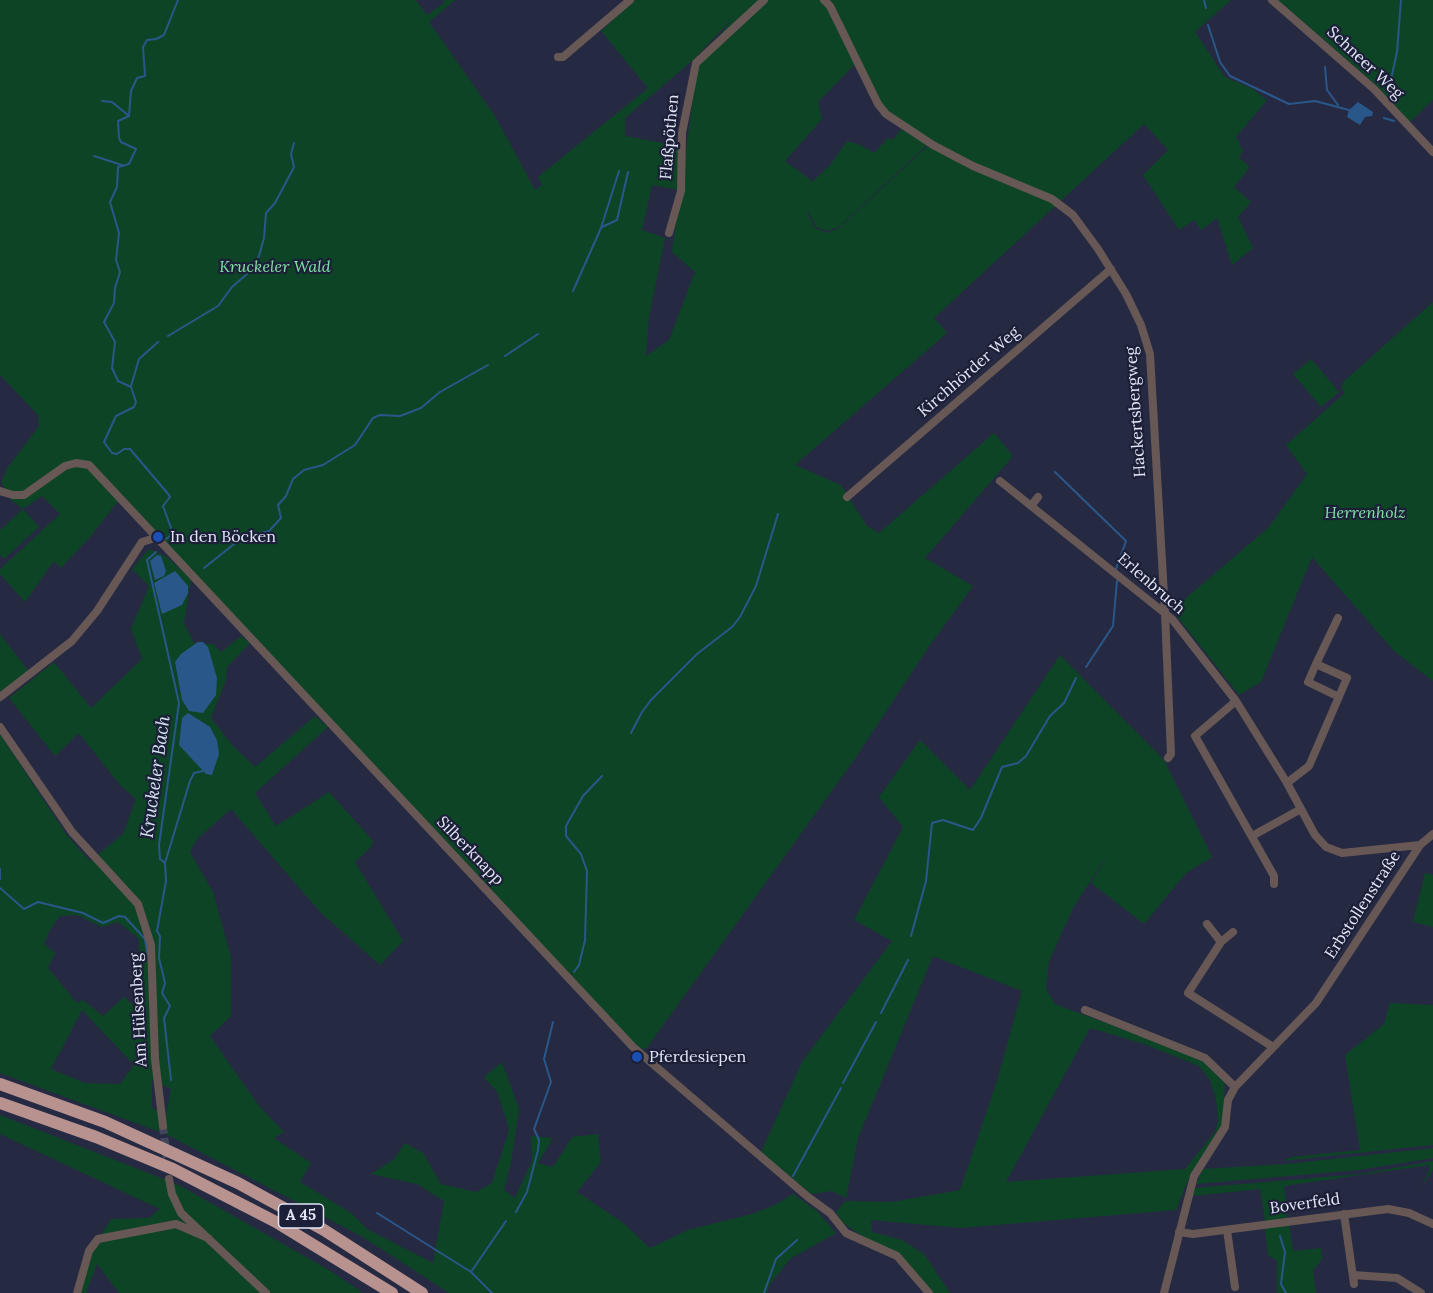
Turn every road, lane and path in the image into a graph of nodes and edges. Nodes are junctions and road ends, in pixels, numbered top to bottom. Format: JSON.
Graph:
{"nodes":[{"id":1,"x":630,"y":0,"type":"edge"},
{"id":2,"x":764,"y":0,"type":"edge"},
{"id":3,"x":824,"y":0,"type":"edge"},
{"id":4,"x":1272,"y":0,"type":"edge"},
{"id":5,"x":558,"y":57,"type":"dead end"},
{"id":6,"x":1433,"y":152,"type":"edge"},
{"id":7,"x":669,"y":233,"type":"dead end"},
{"id":8,"x":1111,"y":269,"type":"junction"},
{"id":9,"x":1000,"y":482,"type":"dead end"},
{"id":10,"x":0,"y":491,"type":"edge"},
{"id":11,"x":847,"y":497,"type":"dead end"},
{"id":12,"x":1038,"y":497,"type":"dead end"},
{"id":13,"x":1031,"y":506,"type":"junction"},
{"id":14,"x":155,"y":538,"type":"junction"},
{"id":15,"x":1165,"y":613,"type":"junction"},
{"id":16,"x":1338,"y":618,"type":"dead end"},
{"id":17,"x":1316,"y":664,"type":"junction"},
{"id":18,"x":0,"y":697,"type":"edge"},
{"id":19,"x":1339,"y":697,"type":"junction"},
{"id":20,"x":1236,"y":701,"type":"junction"},
{"id":21,"x":0,"y":727,"type":"edge"},
{"id":22,"x":1169,"y":756,"type":"dead end"},
{"id":23,"x":1287,"y":783,"type":"junction"},
{"id":24,"x":1301,"y":809,"type":"junction"},
{"id":25,"x":1433,"y":834,"type":"edge"},
{"id":26,"x":1252,"y":836,"type":"junction"},
{"id":27,"x":1420,"y":845,"type":"junction"},
{"id":28,"x":1274,"y":884,"type":"dead end"},
{"id":29,"x":1207,"y":924,"type":"dead end"},
{"id":30,"x":1233,"y":932,"type":"dead end"},
{"id":31,"x":1221,"y":942,"type":"junction"},
{"id":32,"x":1085,"y":1010,"type":"dead end"},
{"id":33,"x":1273,"y":1047,"type":"junction"},
{"id":34,"x":0,"y":1084,"type":"edge"},
{"id":35,"x":1235,"y":1087,"type":"junction"},
{"id":36,"x":0,"y":1103,"type":"edge"},
{"id":37,"x":163,"y":1126,"type":"tunnel mouth"},
{"id":38,"x":169,"y":1179,"type":"tunnel mouth"},
{"id":39,"x":1344,"y":1214,"type":"junction"},
{"id":40,"x":1433,"y":1224,"type":"edge"},
{"id":41,"x":1227,"y":1230,"type":"junction"},
{"id":42,"x":1179,"y":1232,"type":"junction"},
{"id":43,"x":208,"y":1238,"type":"junction"},
{"id":44,"x":1235,"y":1287,"type":"dead end"},
{"id":45,"x":77,"y":1293,"type":"edge"},
{"id":46,"x":266,"y":1293,"type":"edge"},
{"id":47,"x":392,"y":1293,"type":"edge"},
{"id":48,"x":422,"y":1293,"type":"edge"},
{"id":49,"x":929,"y":1293,"type":"edge"},
{"id":50,"x":1164,"y":1293,"type":"edge"},
{"id":51,"x":1421,"y":1293,"type":"edge"}],
"edges":[{"from":1,"to":5,"type":"street"},
{"from":2,"to":7,"type":"street","name":"Flaßpöthen"},
{"from":3,"to":8,"type":"street","name":"Hackertsbergweg"},
{"from":4,"to":6,"type":"street","name":"Schneer Weg"},
{"from":8,"to":11,"type":"street","name":"Kirchhörder Weg"},
{"from":8,"to":15,"type":"street","name":"Hackertsbergweg"},
{"from":9,"to":13,"type":"street","name":"Erlenbruch"},
{"from":10,"to":14,"type":"street","name":"Silberknapp"},
{"from":12,"to":13,"type":"street"},
{"from":13,"to":15,"type":"street","name":"Erlenbruch"},
{"from":14,"to":18,"type":"street"},
{"from":14,"to":49,"type":"street","name":"Silberknapp"},
{"from":15,"to":20,"type":"street","name":"Erlenbruch"},
{"from":15,"to":22,"type":"street","name":"Hackertsbergweg"},
{"from":16,"to":17,"type":"street"},
{"from":17,"to":19,"type":"street"},
{"from":17,"to":19,"type":"street"},
{"from":19,"to":23,"type":"street"},
{"from":20,"to":23,"type":"street","name":"Erlenbruch"},
{"from":20,"to":26,"type":"street"},
{"from":21,"to":37,"type":"street","name":"Am Hülsenberg"},
{"from":23,"to":24,"type":"street","name":"Erlenbruch"},
{"from":24,"to":26,"type":"street"},
{"from":24,"to":27,"type":"street","name":"Erlenbruch"},
{"from":25,"to":27,"type":"street","name":"Erbstollenstraße"},
{"from":26,"to":28,"type":"street"},
{"from":27,"to":33,"type":"street","name":"Erbstollenstraße"},
{"from":29,"to":31,"type":"street"},
{"from":30,"to":31,"type":"street"},
{"from":31,"to":33,"type":"street"},
{"from":32,"to":35,"type":"street"},
{"from":33,"to":35,"type":"street","name":"Erbstollenstraße"},
{"from":34,"to":48,"type":"highway","number":"A 45"},
{"from":35,"to":42,"type":"street"},
{"from":36,"to":47,"type":"highway","number":"A 45"},
{"from":38,"to":43,"type":"street"},
{"from":39,"to":40,"type":"street","name":"Boverfeld"},
{"from":39,"to":41,"type":"street","name":"Boverfeld"},
{"from":39,"to":51,"type":"street"},
{"from":41,"to":42,"type":"street","name":"Boverfeld"},
{"from":41,"to":44,"type":"street"},
{"from":42,"to":50,"type":"street"},
{"from":43,"to":45,"type":"street"},
{"from":43,"to":46,"type":"street"}]}
